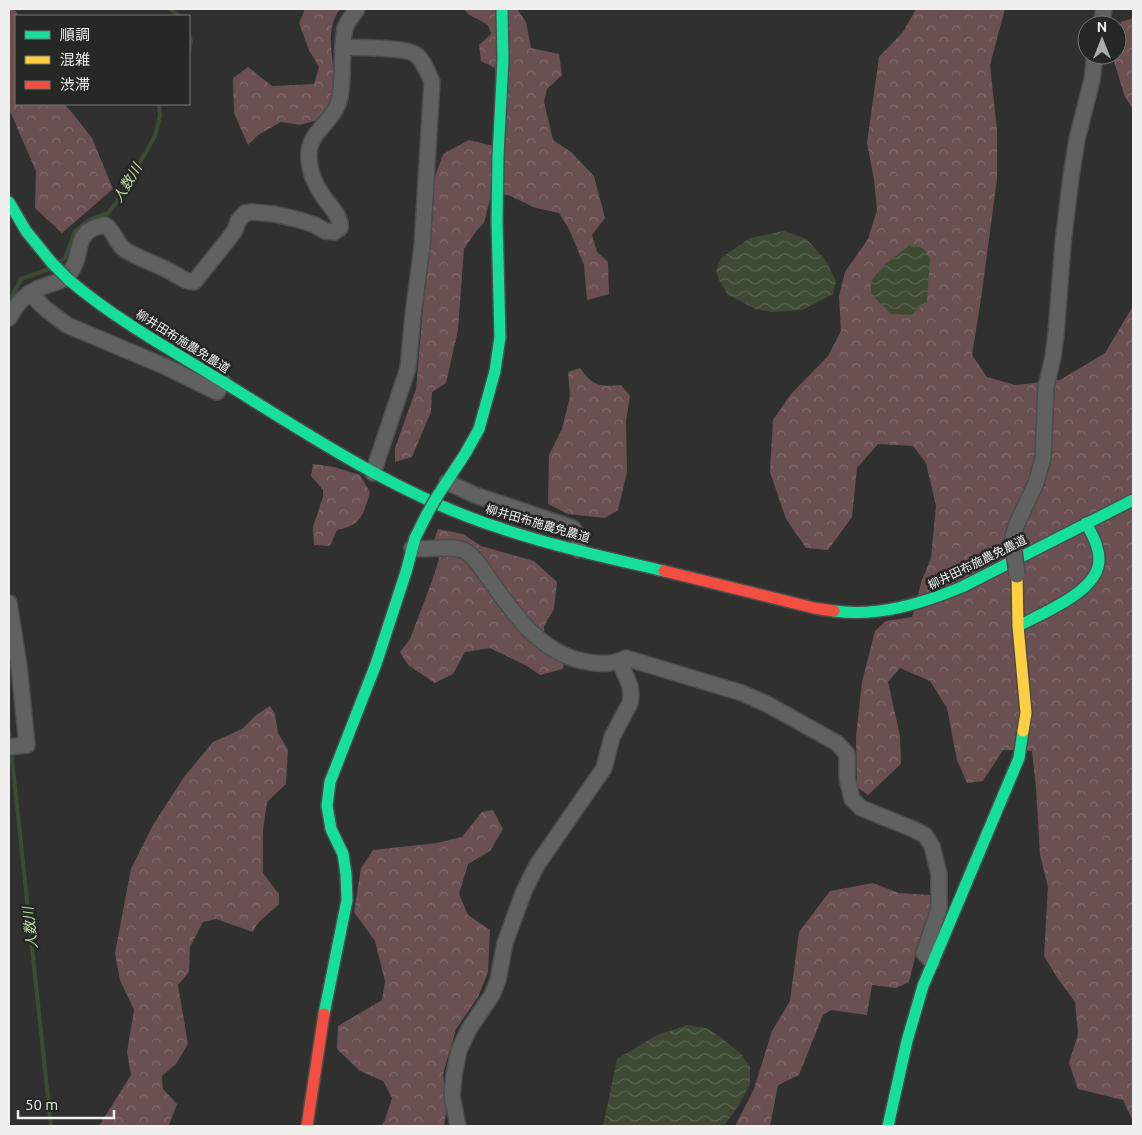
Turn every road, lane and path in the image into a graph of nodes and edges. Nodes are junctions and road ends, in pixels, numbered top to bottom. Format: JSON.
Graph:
{"nodes":[{"id":1,"x":357,"y":9,"type":"edge"},
{"id":2,"x":502,"y":9,"type":"edge"},
{"id":3,"x":343,"y":47,"type":"junction"},
{"id":4,"x":1094,"y":65,"type":"edge"},
{"id":5,"x":9,"y":202,"type":"edge"},
{"id":6,"x":29,"y":293,"type":"junction"},
{"id":7,"x":9,"y":318,"type":"edge"},
{"id":8,"x":223,"y":382,"type":"junction"},
{"id":9,"x":373,"y":473,"type":"junction"},
{"id":10,"x":447,"y":482,"type":"junction"},
{"id":11,"x":1133,"y":500,"type":"edge"},
{"id":12,"x":1086,"y":523,"type":"junction"},
{"id":13,"x":412,"y":548,"type":"junction"},
{"id":14,"x":578,"y":550,"type":"junction"},
{"id":15,"x":1017,"y":575,"type":"joint"},
{"id":16,"x":9,"y":603,"type":"edge"},
{"id":17,"x":1018,"y":626,"type":"junction"},
{"id":18,"x":620,"y":662,"type":"junction"},
{"id":19,"x":9,"y":747,"type":"edge"},
{"id":20,"x":932,"y":962,"type":"junction"},
{"id":21,"x":307,"y":1126,"type":"edge"},
{"id":22,"x":458,"y":1126,"type":"edge"},
{"id":23,"x":888,"y":1126,"type":"edge"}],
"edges":[{"from":1,"to":3,"type":"street"},
{"from":2,"to":10,"type":"street"},
{"from":3,"to":6,"type":"street"},
{"from":3,"to":9,"type":"street"},
{"from":4,"to":15,"type":"street","bridge":true},
{"from":5,"to":8,"type":"street","name":"柳井田布施農免農道","bridge":true},
{"from":6,"to":7,"type":"street"},
{"from":6,"to":8,"type":"street"},
{"from":8,"to":9,"type":"street","name":"柳井田布施農免農道"},
{"from":9,"to":14,"type":"street","name":"柳井田布施農免農道"},
{"from":10,"to":13,"type":"street","bridge":true},
{"from":10,"to":14,"type":"street"},
{"from":11,"to":12,"type":"street","name":"柳井田布施農免農道"},
{"from":12,"to":14,"type":"street","name":"柳井田布施農免農道"},
{"from":12,"to":17,"type":"street"},
{"from":13,"to":18,"type":"street"},
{"from":13,"to":21,"type":"street"},
{"from":15,"to":17,"type":"street"},
{"from":16,"to":19,"type":"street"},
{"from":17,"to":20,"type":"street"},
{"from":18,"to":20,"type":"street"},
{"from":18,"to":22,"type":"street"},
{"from":20,"to":23,"type":"street"}]}
